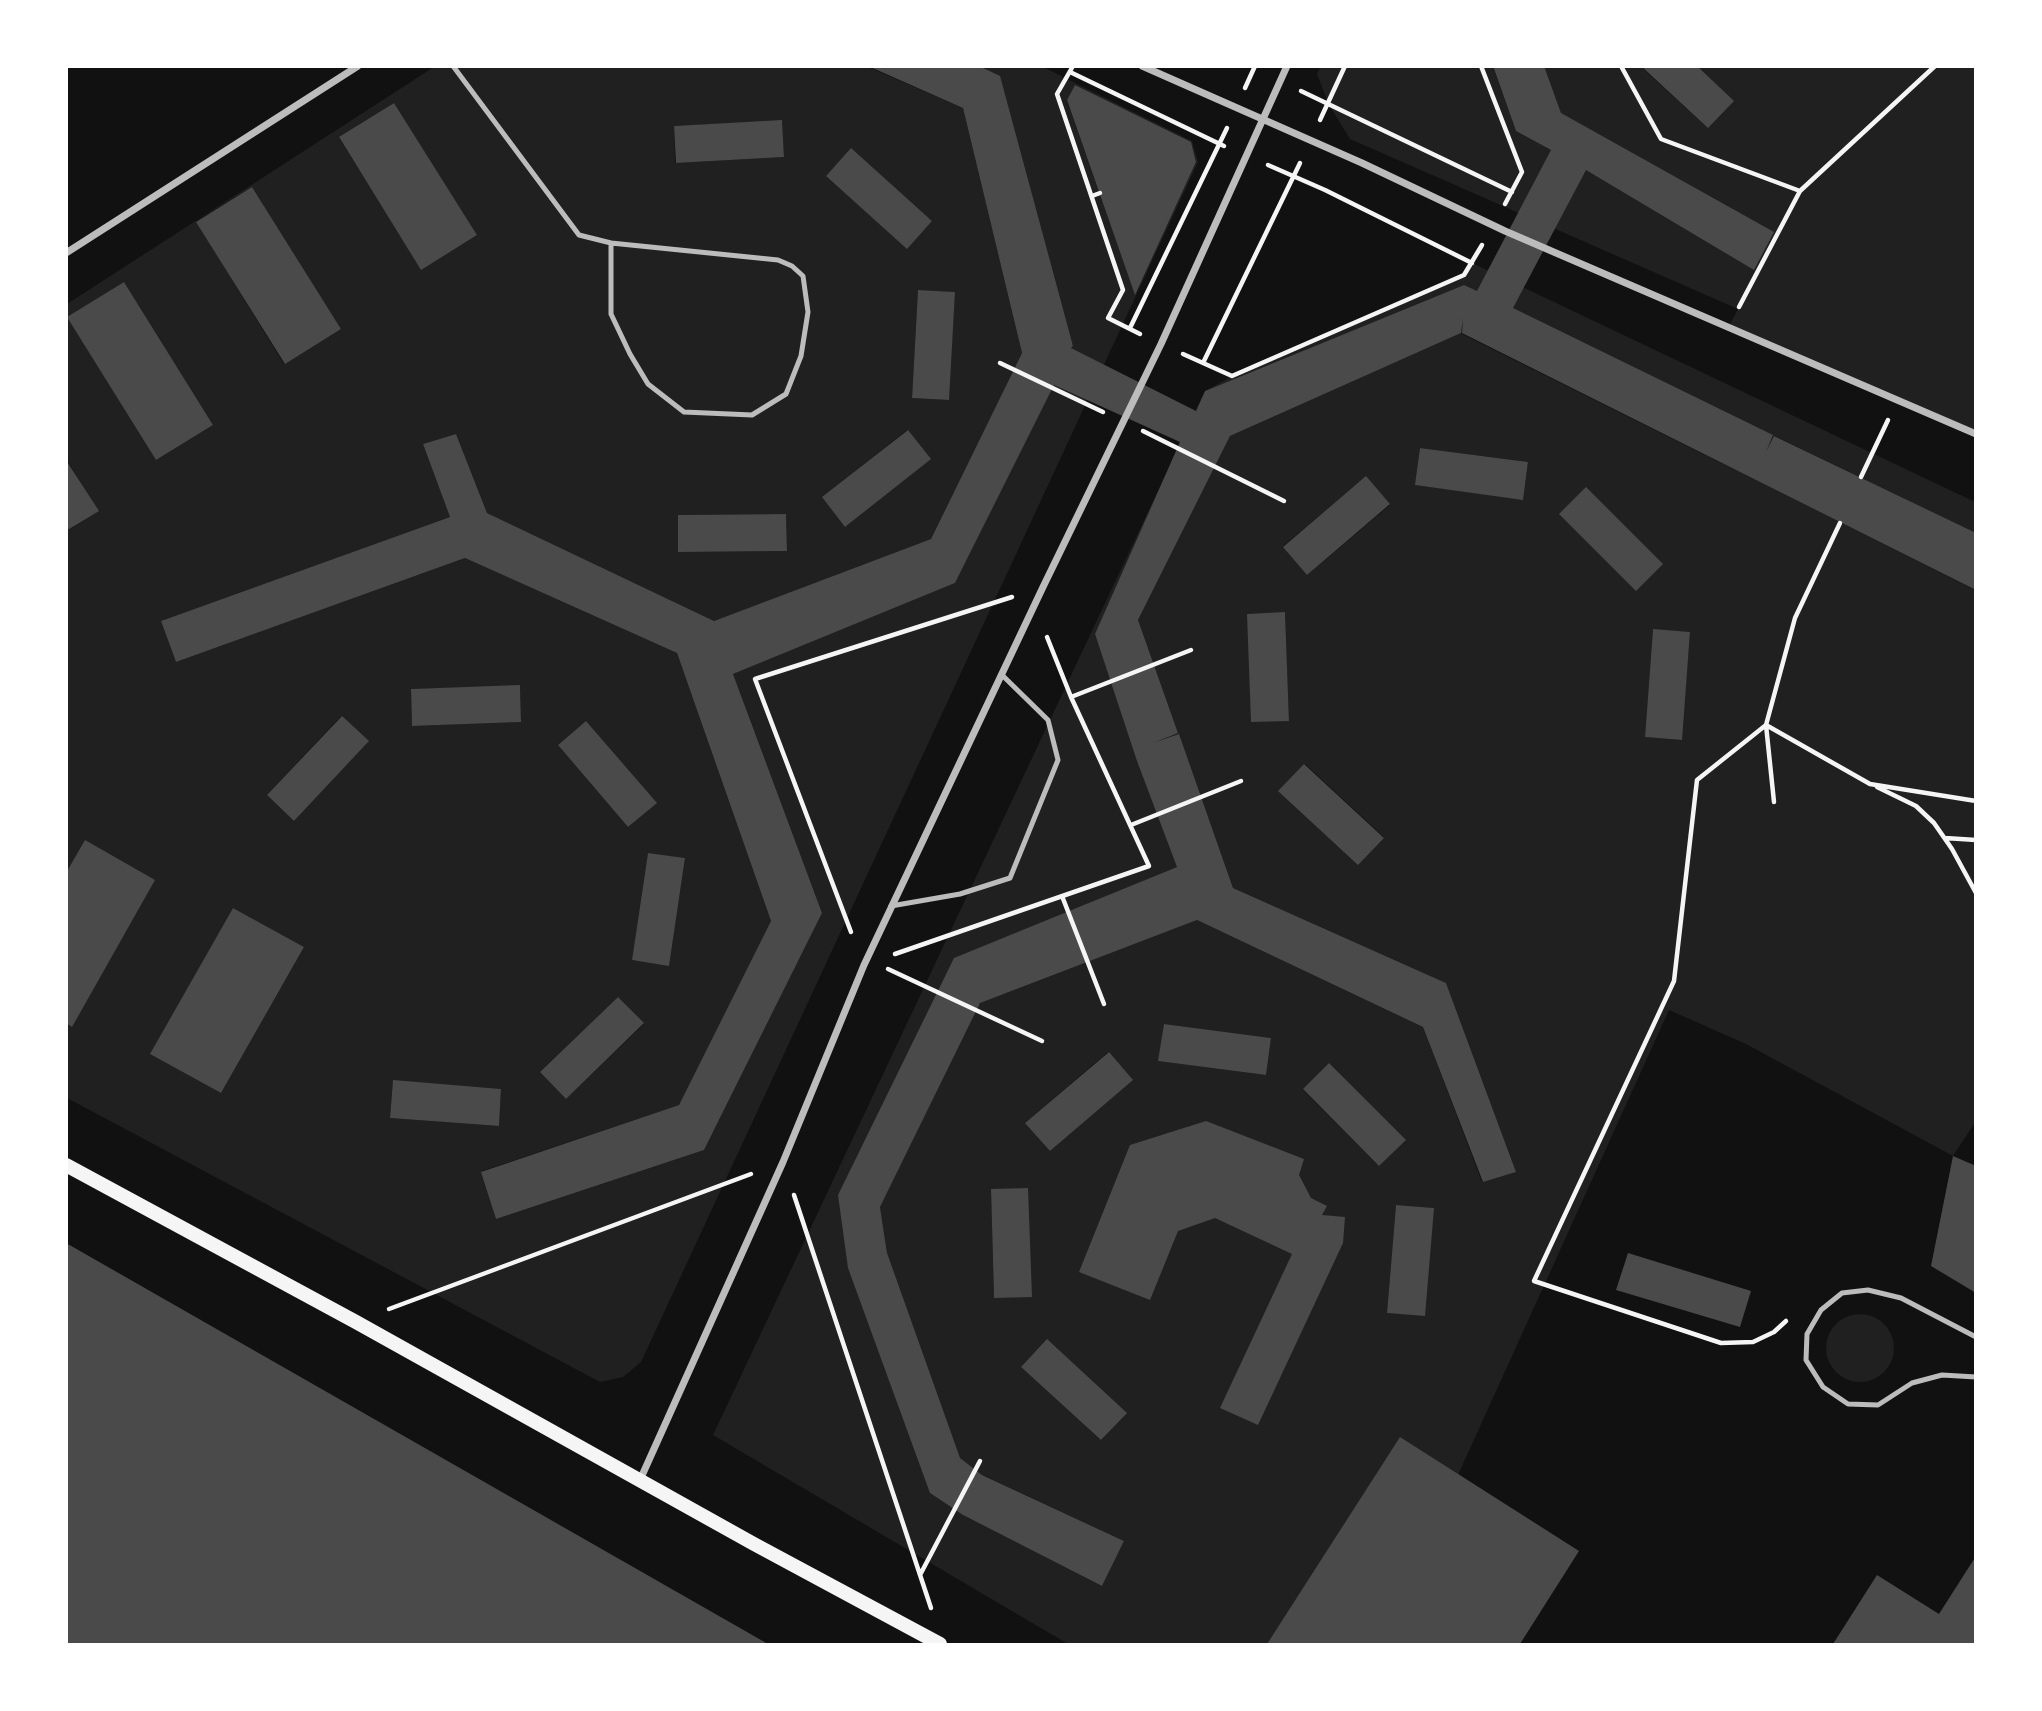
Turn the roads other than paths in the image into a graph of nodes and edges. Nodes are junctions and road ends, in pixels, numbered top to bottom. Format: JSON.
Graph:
{"nodes":[{"id":1,"x":358,"y":66,"type":"edge"},
{"id":2,"x":453,"y":66,"type":"edge"},
{"id":3,"x":1142,"y":66,"type":"edge"},
{"id":4,"x":1287,"y":66,"type":"edge"},
{"id":5,"x":1262,"y":121,"type":"junction"},
{"id":6,"x":611,"y":243,"type":"junction"},
{"id":7,"x":66,"y":253,"type":"edge"},
{"id":8,"x":1976,"y":434,"type":"edge"},
{"id":9,"x":1001,"y":674,"type":"junction"},
{"id":10,"x":891,"y":906,"type":"junction"},
{"id":11,"x":66,"y":1166,"type":"edge"},
{"id":12,"x":1976,"y":1337,"type":"edge"},
{"id":13,"x":1976,"y":1377,"type":"edge"},
{"id":14,"x":640,"y":1480,"type":"junction"},
{"id":15,"x":940,"y":1644,"type":"edge"}],
"edges":[{"from":1,"to":7,"type":"street"},
{"from":2,"to":6,"type":"lane"},
{"from":3,"to":5,"type":"street"},
{"from":4,"to":5,"type":"street"},
{"from":5,"to":8,"type":"street"},
{"from":5,"to":9,"type":"street"},
{"from":6,"to":6,"type":"lane"},
{"from":9,"to":10,"type":"street"},
{"from":9,"to":10,"type":"lane"},
{"from":10,"to":14,"type":"street"},
{"from":11,"to":14,"type":"main road"},
{"from":12,"to":13,"type":"lane"},
{"from":14,"to":15,"type":"main road"}]}
